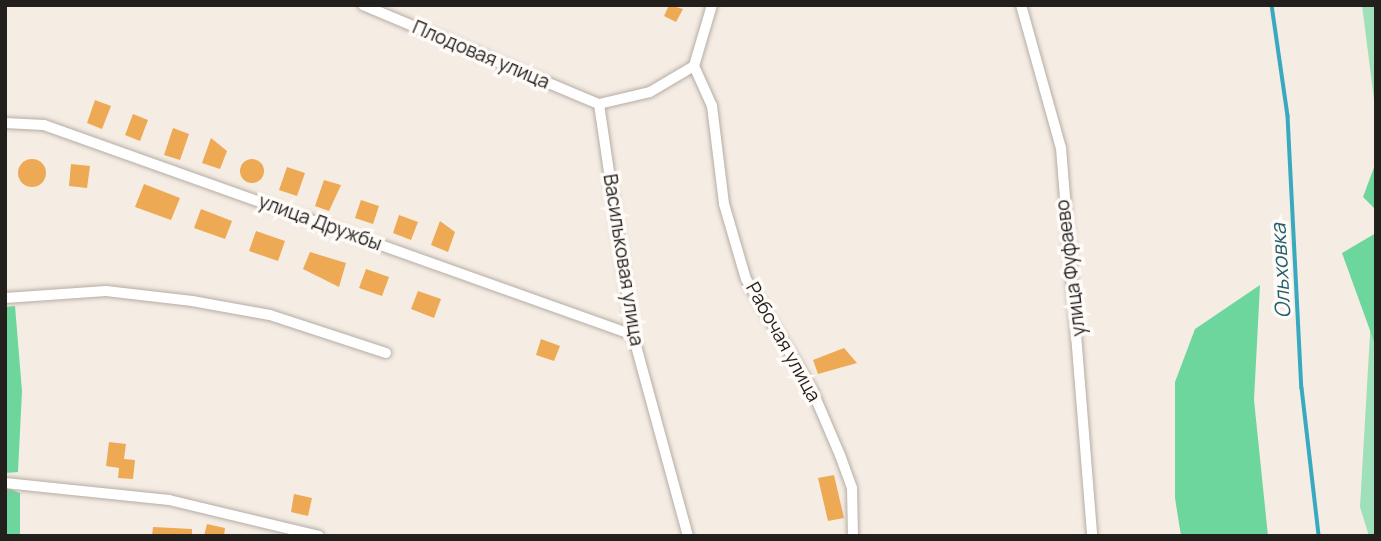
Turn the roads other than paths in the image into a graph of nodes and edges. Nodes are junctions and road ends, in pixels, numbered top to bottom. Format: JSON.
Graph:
{"nodes":[{"id":1,"x":363,"y":5,"type":"edge"},
{"id":2,"x":712,"y":5,"type":"edge"},
{"id":3,"x":1021,"y":5,"type":"edge"},
{"id":4,"x":694,"y":66,"type":"junction"},
{"id":5,"x":599,"y":104,"type":"junction"},
{"id":6,"x":5,"y":123,"type":"edge"},
{"id":7,"x":5,"y":298,"type":"edge"},
{"id":8,"x":633,"y":335,"type":"junction"},
{"id":9,"x":386,"y":354,"type":"dead end"},
{"id":10,"x":5,"y":483,"type":"edge"},
{"id":11,"x":319,"y":536,"type":"edge"},
{"id":12,"x":688,"y":536,"type":"edge"},
{"id":13,"x":853,"y":536,"type":"edge"},
{"id":14,"x":1091,"y":536,"type":"edge"}],
"edges":[{"from":1,"to":5,"type":"street","name":"Плодовая улица"},
{"from":2,"to":4,"type":"street"},
{"from":3,"to":14,"type":"street","name":"улица Фуфаево"},
{"from":4,"to":5,"type":"street"},
{"from":4,"to":13,"type":"street","name":"Рабочая улица"},
{"from":5,"to":8,"type":"street","name":"Васильковая улица"},
{"from":6,"to":8,"type":"street","name":"улица Дружбы"},
{"from":7,"to":9,"type":"street"},
{"from":8,"to":12,"type":"street","name":"Васильковая улица"},
{"from":10,"to":11,"type":"street"}]}
